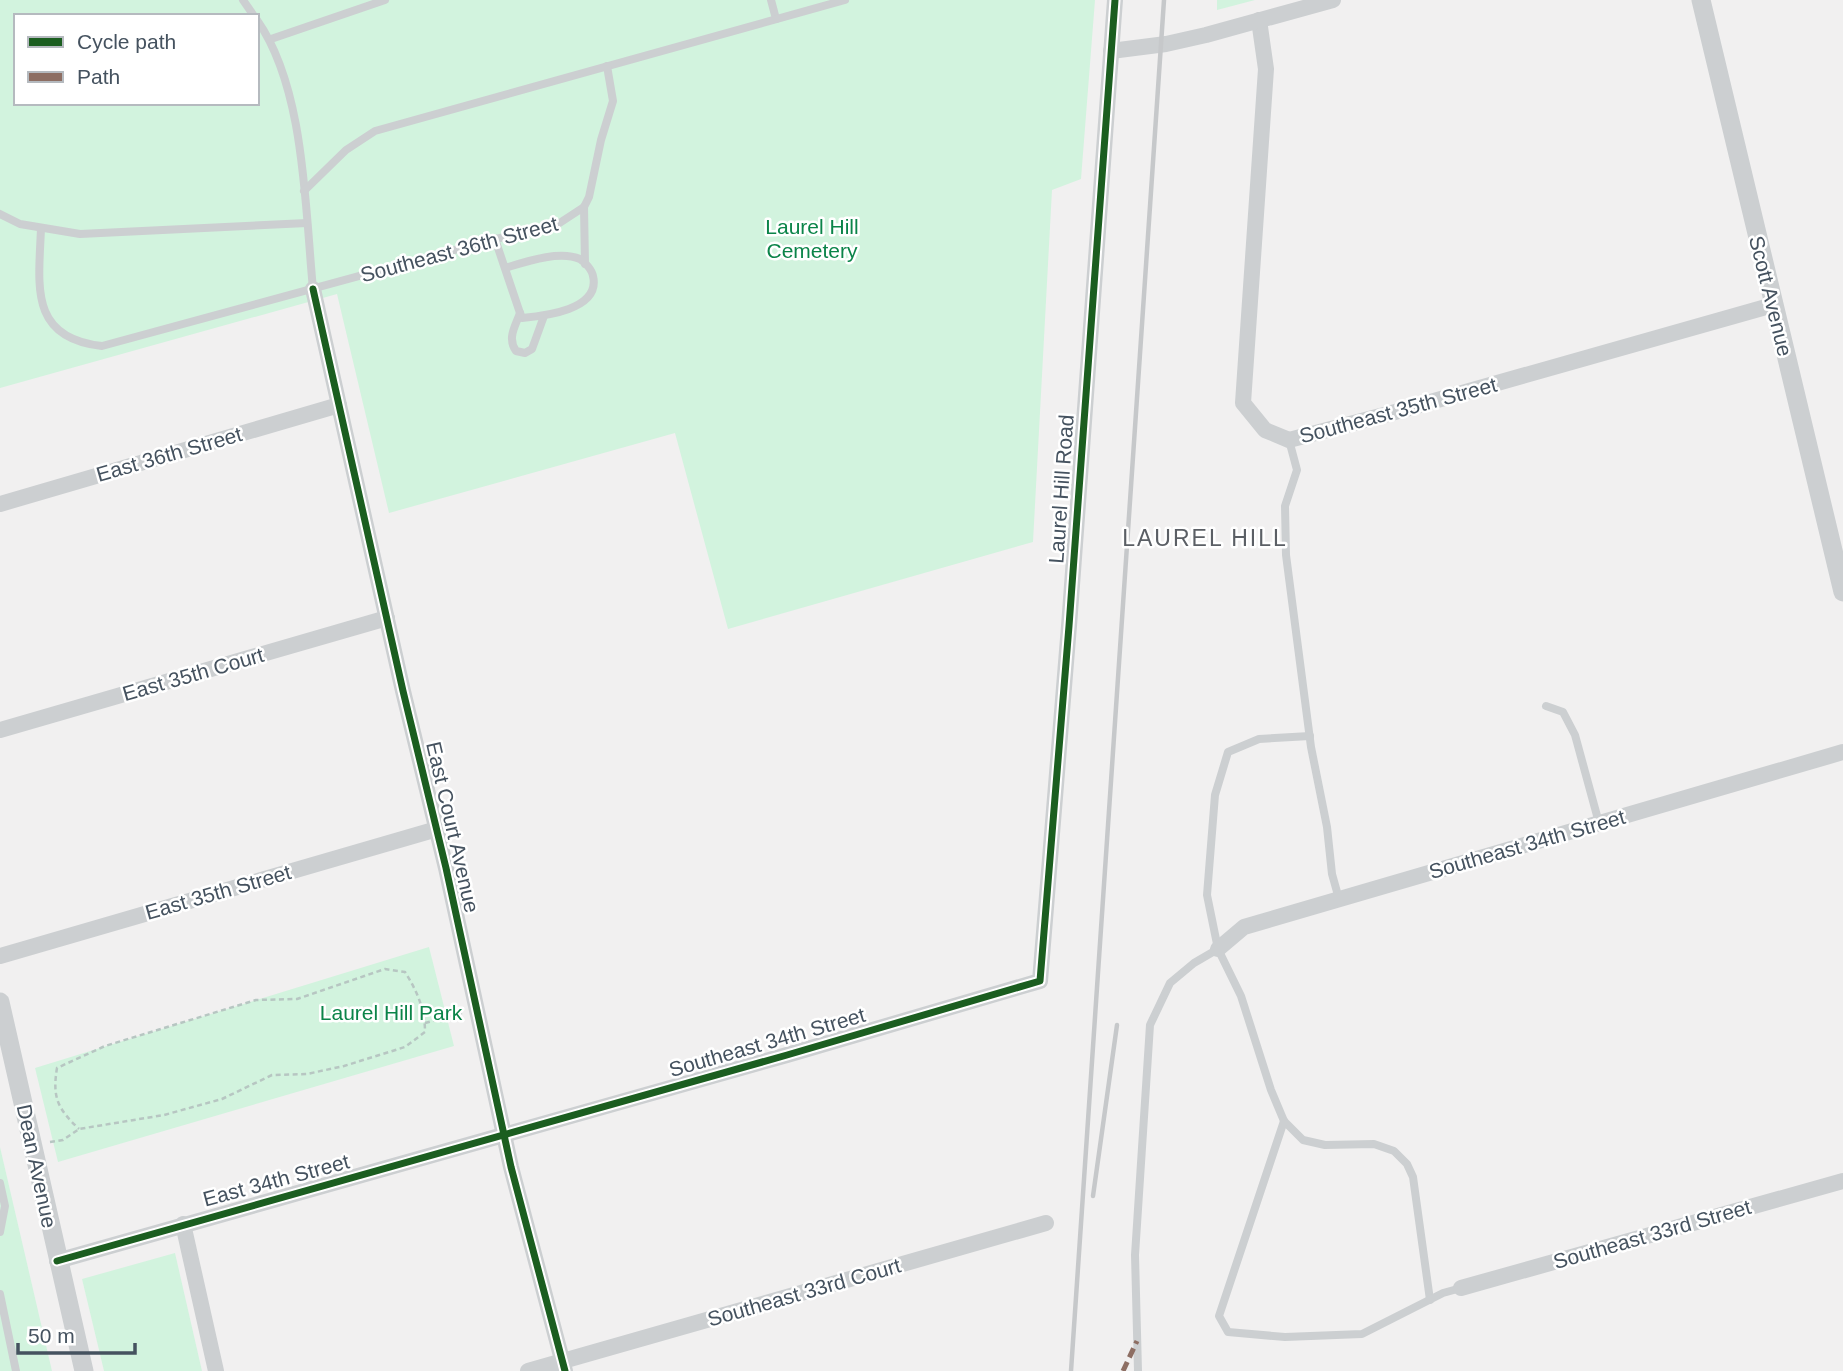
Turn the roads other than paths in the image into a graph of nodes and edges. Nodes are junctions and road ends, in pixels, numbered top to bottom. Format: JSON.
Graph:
{"nodes":[{"id":1,"x":385,"y":0,"type":"edge"},
{"id":2,"x":771,"y":0,"type":"edge"},
{"id":3,"x":845,"y":0,"type":"edge"},
{"id":4,"x":1115,"y":0,"type":"edge"},
{"id":5,"x":1334,"y":0,"type":"edge"},
{"id":6,"x":1701,"y":0,"type":"edge"},
{"id":7,"x":776,"y":19,"type":"junction"},
{"id":8,"x":1259,"y":20,"type":"junction"},
{"id":9,"x":259,"y":22,"type":"edge"},
{"id":10,"x":271,"y":39,"type":"junction"},
{"id":11,"x":1111,"y":51,"type":"junction"},
{"id":12,"x":607,"y":66,"type":"junction"},
{"id":13,"x":304,"y":191,"type":"junction"},
{"id":14,"x":584,"y":206,"type":"junction"},
{"id":15,"x":0,"y":214,"type":"edge"},
{"id":16,"x":307,"y":223,"type":"junction"},
{"id":17,"x":41,"y":228,"type":"junction"},
{"id":18,"x":495,"y":239,"type":"junction"},
{"id":19,"x":585,"y":264,"type":"junction"},
{"id":20,"x":505,"y":268,"type":"junction"},
{"id":21,"x":313,"y":289,"type":"junction"},
{"id":22,"x":1773,"y":305,"type":"junction"},
{"id":23,"x":520,"y":313,"type":"junction"},
{"id":24,"x":544,"y":316,"type":"junction"},
{"id":25,"x":339,"y":405,"type":"junction"},
{"id":26,"x":1289,"y":440,"type":"junction"},
{"id":27,"x":0,"y":504,"type":"edge"},
{"id":28,"x":1843,"y":592,"type":"edge"},
{"id":29,"x":387,"y":618,"type":"junction"},
{"id":30,"x":1546,"y":706,"type":"dead end"},
{"id":31,"x":0,"y":730,"type":"edge"},
{"id":32,"x":1310,"y":736,"type":"junction"},
{"id":33,"x":1843,"y":752,"type":"edge"},
{"id":34,"x":1599,"y":823,"type":"junction"},
{"id":35,"x":437,"y":829,"type":"junction"},
{"id":36,"x":1339,"y":899,"type":"junction"},
{"id":37,"x":1218,"y":949,"type":"junction"},
{"id":38,"x":0,"y":956,"type":"edge"},
{"id":39,"x":1040,"y":981,"type":"joint"},
{"id":40,"x":0,"y":1002,"type":"edge"},
{"id":41,"x":4,"y":1035,"type":"edge"},
{"id":42,"x":1284,"y":1121,"type":"junction"},
{"id":43,"x":504,"y":1135,"type":"junction"},
{"id":44,"x":1843,"y":1181,"type":"edge"},
{"id":45,"x":0,"y":1183,"type":"edge"},
{"id":46,"x":1046,"y":1223,"type":"dead end"},
{"id":47,"x":183,"y":1224,"type":"junction"},
{"id":48,"x":0,"y":1232,"type":"edge"},
{"id":49,"x":57,"y":1261,"type":"junction"},
{"id":50,"x":1461,"y":1288,"type":"joint"},
{"id":51,"x":0,"y":1294,"type":"edge"},
{"id":52,"x":1430,"y":1300,"type":"junction"},
{"id":53,"x":564,"y":1366,"type":"edge"},
{"id":54,"x":16,"y":1371,"type":"edge"},
{"id":55,"x":84,"y":1371,"type":"edge"},
{"id":56,"x":216,"y":1371,"type":"edge"},
{"id":57,"x":528,"y":1371,"type":"edge"},
{"id":58,"x":1138,"y":1371,"type":"edge"}],
"edges":[{"from":1,"to":10,"type":"lane"},
{"from":2,"to":7,"type":"lane"},
{"from":3,"to":7,"type":"lane"},
{"from":4,"to":11,"type":"street","name":"Laurel Hill Road"},
{"from":5,"to":8,"type":"street"},
{"from":6,"to":22,"type":"street","name":"Scott Avenue"},
{"from":7,"to":12,"type":"lane"},
{"from":8,"to":11,"type":"street"},
{"from":8,"to":26,"type":"street","name":"Southeast 35th Street"},
{"from":9,"to":10,"type":"lane"},
{"from":10,"to":13,"type":"lane"},
{"from":11,"to":39,"type":"street","name":"Laurel Hill Road"},
{"from":12,"to":13,"type":"lane"},
{"from":12,"to":14,"type":"lane","name":"Southeast 36th Street"},
{"from":13,"to":16,"type":"lane"},
{"from":14,"to":18,"type":"lane","name":"Southeast 36th Street"},
{"from":14,"to":19,"type":"lane"},
{"from":15,"to":17,"type":"lane"},
{"from":16,"to":17,"type":"lane"},
{"from":16,"to":21,"type":"lane"},
{"from":17,"to":21,"type":"lane","name":"Southeast 36th Street"},
{"from":18,"to":20,"type":"lane"},
{"from":18,"to":21,"type":"lane","name":"Southeast 36th Street"},
{"from":19,"to":20,"type":"lane"},
{"from":19,"to":24,"type":"lane"},
{"from":20,"to":23,"type":"lane"},
{"from":21,"to":25,"type":"street","name":"East Court Avenue"},
{"from":22,"to":26,"type":"street","name":"Southeast 35th Street"},
{"from":22,"to":28,"type":"street","name":"Scott Avenue"},
{"from":23,"to":24,"type":"lane"},
{"from":23,"to":24,"type":"lane"},
{"from":25,"to":27,"type":"street","name":"East 36th Street"},
{"from":25,"to":29,"type":"street","name":"East Court Avenue"},
{"from":26,"to":32,"type":"lane"},
{"from":29,"to":31,"type":"street","name":"East 35th Court"},
{"from":29,"to":35,"type":"street","name":"East Court Avenue"},
{"from":30,"to":34,"type":"lane"},
{"from":32,"to":36,"type":"lane"},
{"from":32,"to":37,"type":"lane"},
{"from":33,"to":34,"type":"street","name":"Southeast 34th Street"},
{"from":34,"to":36,"type":"street","name":"Southeast 34th Street"},
{"from":35,"to":38,"type":"street","name":"East 35th Street"},
{"from":35,"to":43,"type":"street","name":"East Court Avenue"},
{"from":36,"to":37,"type":"street","name":"Southeast 34th Street"},
{"from":37,"to":42,"type":"lane"},
{"from":37,"to":58,"type":"lane"},
{"from":39,"to":43,"type":"street","name":"Southeast 34th Street"},
{"from":40,"to":41,"type":"street","name":"Dean Avenue"},
{"from":41,"to":49,"type":"street","name":"Dean Avenue"},
{"from":42,"to":52,"type":"lane"},
{"from":42,"to":52,"type":"lane"},
{"from":43,"to":47,"type":"street","name":"East 34th Street"},
{"from":43,"to":53,"type":"street","name":"East Court Avenue"},
{"from":44,"to":50,"type":"street","name":"Southeast 33rd Street"},
{"from":45,"to":48,"type":"lane"},
{"from":46,"to":53,"type":"street","name":"Southeast 33rd Court"},
{"from":47,"to":49,"type":"street","name":"East 34th Street"},
{"from":47,"to":56,"type":"street"},
{"from":49,"to":55,"type":"street","name":"Dean Avenue"},
{"from":50,"to":52,"type":"lane"},
{"from":51,"to":54,"type":"lane"},
{"from":53,"to":57,"type":"street","name":"Southeast 33rd Court"}]}
